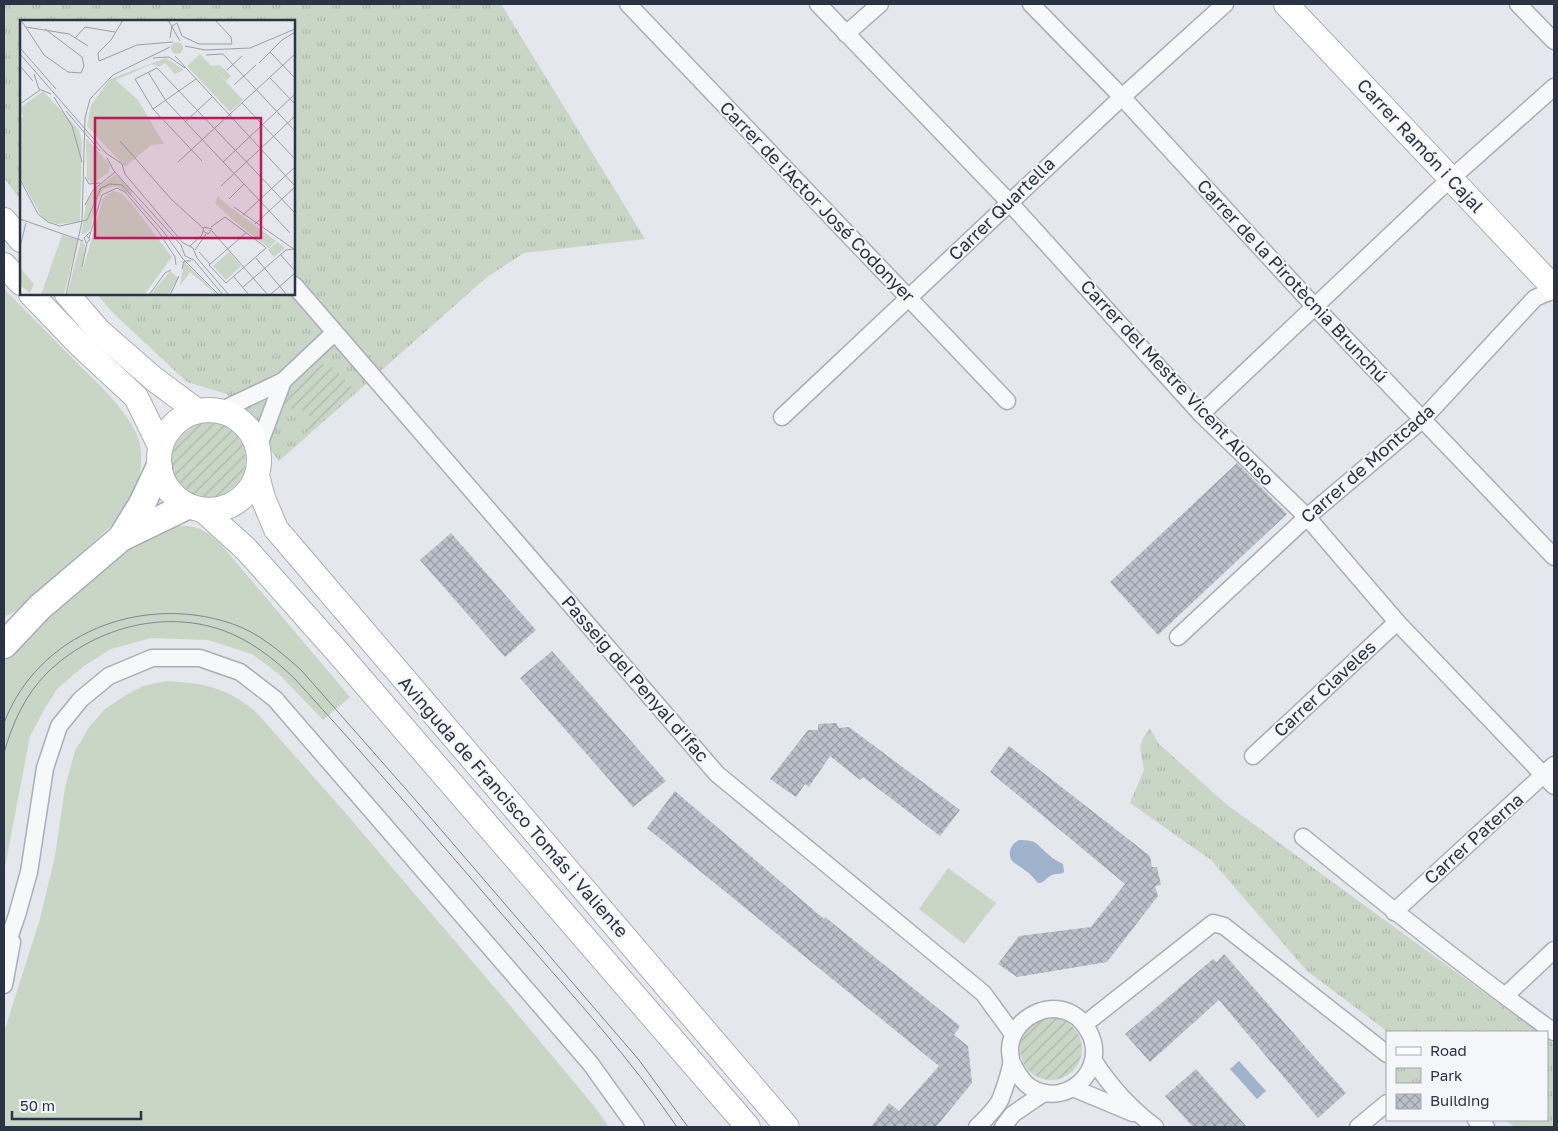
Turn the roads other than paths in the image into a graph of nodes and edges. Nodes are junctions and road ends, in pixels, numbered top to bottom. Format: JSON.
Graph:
{"nodes":[{"id":1,"x":628,"y":4,"type":"edge"},
{"id":2,"x":818,"y":4,"type":"edge"},
{"id":3,"x":880,"y":4,"type":"edge"},
{"id":4,"x":1031,"y":4,"type":"edge"},
{"id":5,"x":1225,"y":4,"type":"edge"},
{"id":6,"x":1286,"y":4,"type":"edge"},
{"id":7,"x":1518,"y":4,"type":"edge"},
{"id":8,"x":846,"y":34,"type":"junction"},
{"id":9,"x":1554,"y":41,"type":"edge"},
{"id":10,"x":1554,"y":87,"type":"edge"},
{"id":11,"x":1122,"y":97,"type":"junction"},
{"id":12,"x":1451,"y":179,"type":"junction"},
{"id":13,"x":1009,"y":202,"type":"junction"},
{"id":14,"x":4,"y":220,"type":"edge"},
{"id":15,"x":20,"y":239,"type":"edge"},
{"id":16,"x":4,"y":265,"type":"edge"},
{"id":17,"x":20,"y":282,"type":"edge"},
{"id":18,"x":295,"y":287,"type":"edge"},
{"id":19,"x":1554,"y":289,"type":"edge"},
{"id":20,"x":32,"y":295,"type":"edge"},
{"id":21,"x":68,"y":295,"type":"edge"},
{"id":22,"x":909,"y":298,"type":"junction"},
{"id":23,"x":1315,"y":307,"type":"junction"},
{"id":24,"x":334,"y":333,"type":"junction"},
{"id":25,"x":283,"y":381,"type":"junction"},
{"id":26,"x":1007,"y":401,"type":"dead end"},
{"id":27,"x":209,"y":411,"type":"junction"},
{"id":28,"x":1201,"y":414,"type":"junction"},
{"id":29,"x":782,"y":417,"type":"dead end"},
{"id":30,"x":1422,"y":420,"type":"junction"},
{"id":31,"x":258,"y":448,"type":"junction"},
{"id":32,"x":160,"y":457,"type":"junction"},
{"id":33,"x":257,"y":476,"type":"junction"},
{"id":34,"x":195,"y":508,"type":"junction"},
{"id":35,"x":1307,"y":517,"type":"junction"},
{"id":36,"x":121,"y":538,"type":"junction"},
{"id":37,"x":1554,"y":557,"type":"edge"},
{"id":38,"x":40,"y":607,"type":"junction"},
{"id":39,"x":1397,"y":622,"type":"junction"},
{"id":40,"x":4,"y":624,"type":"edge"},
{"id":41,"x":1178,"y":637,"type":"dead end"},
{"id":42,"x":4,"y":644,"type":"edge"},
{"id":43,"x":1253,"y":756,"type":"dead end"},
{"id":44,"x":1551,"y":776,"type":"edge"},
{"id":45,"x":1303,"y":837,"type":"dead end"},
{"id":46,"x":1394,"y":912,"type":"junction"},
{"id":47,"x":18,"y":915,"type":"junction"},
{"id":48,"x":1554,"y":950,"type":"edge"},
{"id":49,"x":4,"y":953,"type":"edge"},
{"id":50,"x":4,"y":985,"type":"edge"},
{"id":51,"x":1505,"y":996,"type":"junction"},
{"id":52,"x":1085,"y":1024,"type":"junction"},
{"id":53,"x":662,"y":1027,"type":"junction"},
{"id":54,"x":1554,"y":1032,"type":"edge"},
{"id":55,"x":1014,"y":1034,"type":"junction"},
{"id":56,"x":1386,"y":1053,"type":"edge"},
{"id":57,"x":1094,"y":1061,"type":"junction"},
{"id":58,"x":1012,"y":1063,"type":"junction"},
{"id":59,"x":1073,"y":1088,"type":"junction"},
{"id":60,"x":1044,"y":1093,"type":"junction"},
{"id":61,"x":1386,"y":1104,"type":"edge"},
{"id":62,"x":1138,"y":1114,"type":"junction"},
{"id":63,"x":636,"y":1127,"type":"edge"},
{"id":64,"x":732,"y":1127,"type":"edge"},
{"id":65,"x":748,"y":1127,"type":"edge"},
{"id":66,"x":787,"y":1127,"type":"edge"},
{"id":67,"x":977,"y":1127,"type":"edge"},
{"id":68,"x":1003,"y":1127,"type":"edge"},
{"id":69,"x":1155,"y":1127,"type":"edge"},
{"id":70,"x":1358,"y":1127,"type":"edge"}],
"edges":[{"from":1,"to":22,"type":"street","name":"Carrer de l'Actor José Codonyer"},
{"from":2,"to":8,"type":"street","name":"Carrer del Mestre Vicent Alonso"},
{"from":3,"to":8,"type":"street"},
{"from":4,"to":11,"type":"street","name":"Carrer de la Pirotècnia Brunchú"},
{"from":5,"to":11,"type":"street","name":"Carrer Quartella"},
{"from":6,"to":12,"type":"main road","name":"Carrer Ramón i Cajal"},
{"from":7,"to":9,"type":"street"},
{"from":8,"to":13,"type":"street","name":"Carrer del Mestre Vicent Alonso"},
{"from":10,"to":12,"type":"street"},
{"from":11,"to":13,"type":"street","name":"Carrer Quartella"},
{"from":11,"to":23,"type":"street","name":"Carrer de la Pirotècnia Brunchú"},
{"from":12,"to":19,"type":"main road","name":"Carrer Ramón i Cajal"},
{"from":12,"to":23,"type":"street"},
{"from":13,"to":22,"type":"street","name":"Carrer Quartella"},
{"from":13,"to":28,"type":"street","name":"Carrer del Mestre Vicent Alonso"},
{"from":14,"to":15,"type":"main road"},
{"from":16,"to":17,"type":"main road"},
{"from":18,"to":24,"type":"street","name":"Passeig del Penyal d'Ifac"},
{"from":19,"to":30,"type":"street","name":"Carrer de Montcada"},
{"from":20,"to":32,"type":"main road"},
{"from":21,"to":27,"type":"main road"},
{"from":22,"to":26,"type":"street","name":"Carrer de l'Actor José Codonyer"},
{"from":22,"to":29,"type":"street","name":"Carrer Quartella"},
{"from":23,"to":28,"type":"street"},
{"from":23,"to":30,"type":"street","name":"Carrer de la Pirotècnia Brunchú"},
{"from":24,"to":25,"type":"street"},
{"from":24,"to":55,"type":"street","name":"Passeig del Penyal d'Ifac"},
{"from":25,"to":27,"type":"street"},
{"from":25,"to":31,"type":"street"},
{"from":27,"to":31,"type":"main road"},
{"from":27,"to":32,"type":"main road"},
{"from":28,"to":35,"type":"street","name":"Carrer del Mestre Vicent Alonso"},
{"from":30,"to":35,"type":"street","name":"Carrer de Montcada"},
{"from":30,"to":37,"type":"street","name":"Carrer de la Pirotècnia Brunchú"},
{"from":31,"to":33,"type":"main road"},
{"from":32,"to":34,"type":"main road"},
{"from":32,"to":36,"type":"main road"},
{"from":33,"to":34,"type":"main road"},
{"from":33,"to":66,"type":"main road","name":"Avinguda de Francisco Tomás i Valiente"},
{"from":34,"to":36,"type":"main road"},
{"from":34,"to":53,"type":"main road","name":"Avinguda de Francisco Tomás i Valiente"},
{"from":35,"to":39,"type":"street","name":"Carrer del Mestre Vicent Alonso"},
{"from":35,"to":41,"type":"street","name":"Carrer de Montcada"},
{"from":36,"to":38,"type":"main road"},
{"from":38,"to":40,"type":"main road"},
{"from":38,"to":42,"type":"main road"},
{"from":39,"to":43,"type":"street","name":"Carrer Claveles"},
{"from":39,"to":44,"type":"street","name":"Carrer del Mestre Vicent Alonso"},
{"from":44,"to":46,"type":"street","name":"Carrer Paterna"},
{"from":45,"to":46,"type":"street"},
{"from":46,"to":51,"type":"street"},
{"from":47,"to":49,"type":"street"},
{"from":47,"to":50,"type":"street"},
{"from":47,"to":63,"type":"street"},
{"from":48,"to":51,"type":"street"},
{"from":51,"to":54,"type":"street"},
{"from":52,"to":55,"type":"street"},
{"from":52,"to":56,"type":"street"},
{"from":52,"to":57,"type":"street"},
{"from":53,"to":64,"type":"main road"},
{"from":53,"to":65,"type":"main road","name":"Avinguda de Francisco Tomás i Valiente"},
{"from":55,"to":58,"type":"street"},
{"from":57,"to":59,"type":"street"},
{"from":57,"to":62,"type":"street"},
{"from":58,"to":60,"type":"street"},
{"from":58,"to":67,"type":"street"},
{"from":59,"to":60,"type":"street"},
{"from":59,"to":62,"type":"street"},
{"from":60,"to":68,"type":"street"},
{"from":61,"to":70,"type":"street"},
{"from":62,"to":69,"type":"street"}]}
